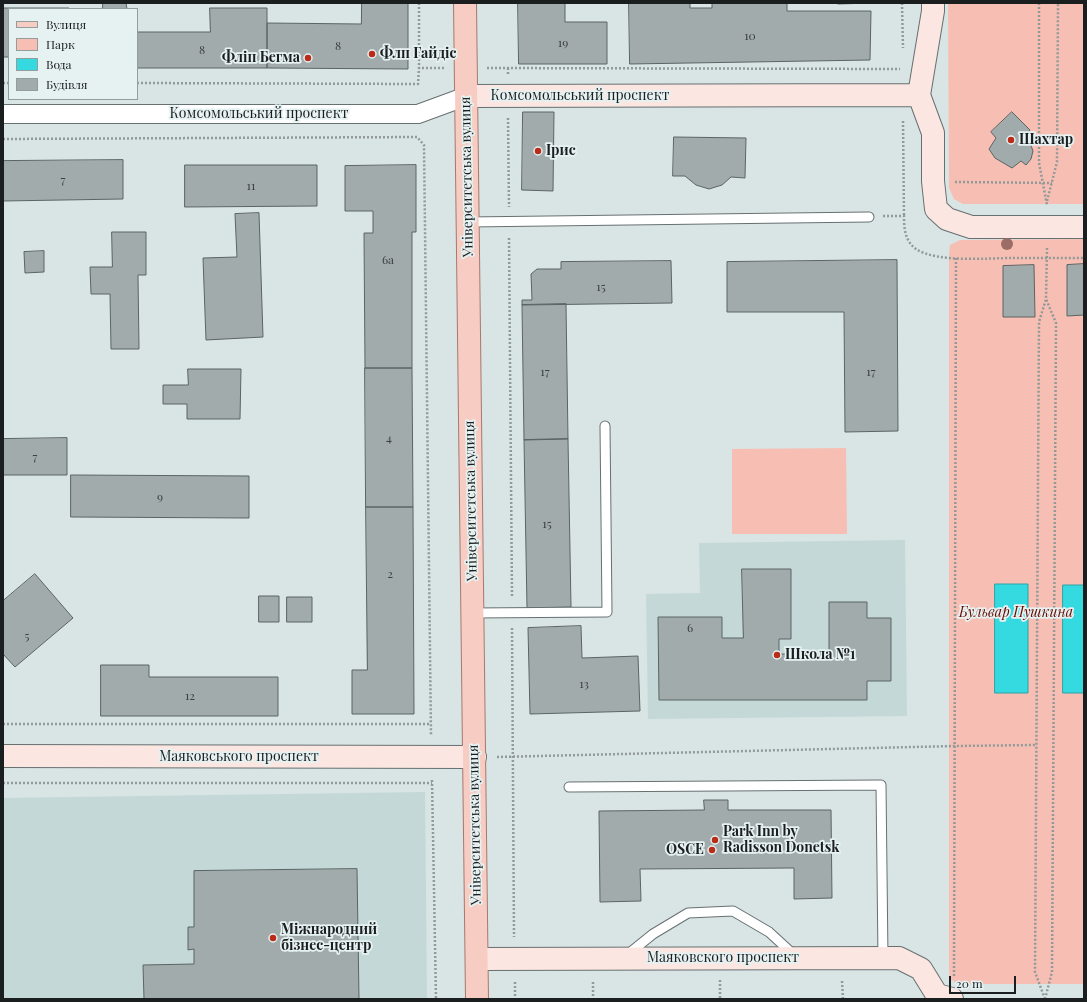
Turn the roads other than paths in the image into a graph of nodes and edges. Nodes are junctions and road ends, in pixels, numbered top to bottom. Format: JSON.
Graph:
{"nodes":[{"id":1,"x":465,"y":3,"type":"edge"},
{"id":2,"x":933,"y":3,"type":"edge"},
{"id":3,"x":920,"y":95,"type":"junction"},
{"id":4,"x":467,"y":96,"type":"junction"},
{"id":5,"x":3,"y":114,"type":"edge"},
{"id":6,"x":869,"y":216,"type":"road end"},
{"id":7,"x":468,"y":222,"type":"junction"},
{"id":8,"x":1084,"y":227,"type":"edge"},
{"id":9,"x":605,"y":426,"type":"dead end"},
{"id":10,"x":473,"y":613,"type":"junction"},
{"id":11,"x":3,"y":756,"type":"edge"},
{"id":12,"x":474,"y":757,"type":"junction"},
{"id":13,"x":569,"y":788,"type":"dead end"},
{"id":14,"x":476,"y":958,"type":"junction"},
{"id":15,"x":623,"y":958,"type":"junction"},
{"id":16,"x":798,"y":958,"type":"junction"},
{"id":17,"x":883,"y":958,"type":"junction"},
{"id":18,"x":953,"y":991,"type":"edge"},
{"id":19,"x":477,"y":999,"type":"edge"}],
"edges":[{"from":1,"to":4,"type":"main road","name":"Університетська вулиця"},
{"from":2,"to":3,"type":"street"},
{"from":3,"to":4,"type":"street","name":"Комсомольський проспект"},
{"from":3,"to":8,"type":"street"},
{"from":4,"to":5,"type":"street","name":"Комсомольський проспект"},
{"from":4,"to":7,"type":"main road","name":"Університетська вулиця"},
{"from":6,"to":7,"type":"lane"},
{"from":7,"to":10,"type":"main road","name":"Університетська вулиця"},
{"from":9,"to":10,"type":"lane"},
{"from":10,"to":12,"type":"main road","name":"Університетська вулиця"},
{"from":11,"to":12,"type":"street","name":"Маяковського проспект"},
{"from":12,"to":14,"type":"main road","name":"Університетська вулиця"},
{"from":13,"to":17,"type":"lane"},
{"from":14,"to":15,"type":"street","name":"Маяковского проспект"},
{"from":14,"to":19,"type":"main road","name":"Університетська вулиця"},
{"from":15,"to":16,"type":"street","name":"Маяковского проспект"},
{"from":15,"to":16,"type":"lane"},
{"from":16,"to":17,"type":"street","name":"Маяковского проспект"},
{"from":17,"to":18,"type":"street","name":"Маяковского проспект"}]}
